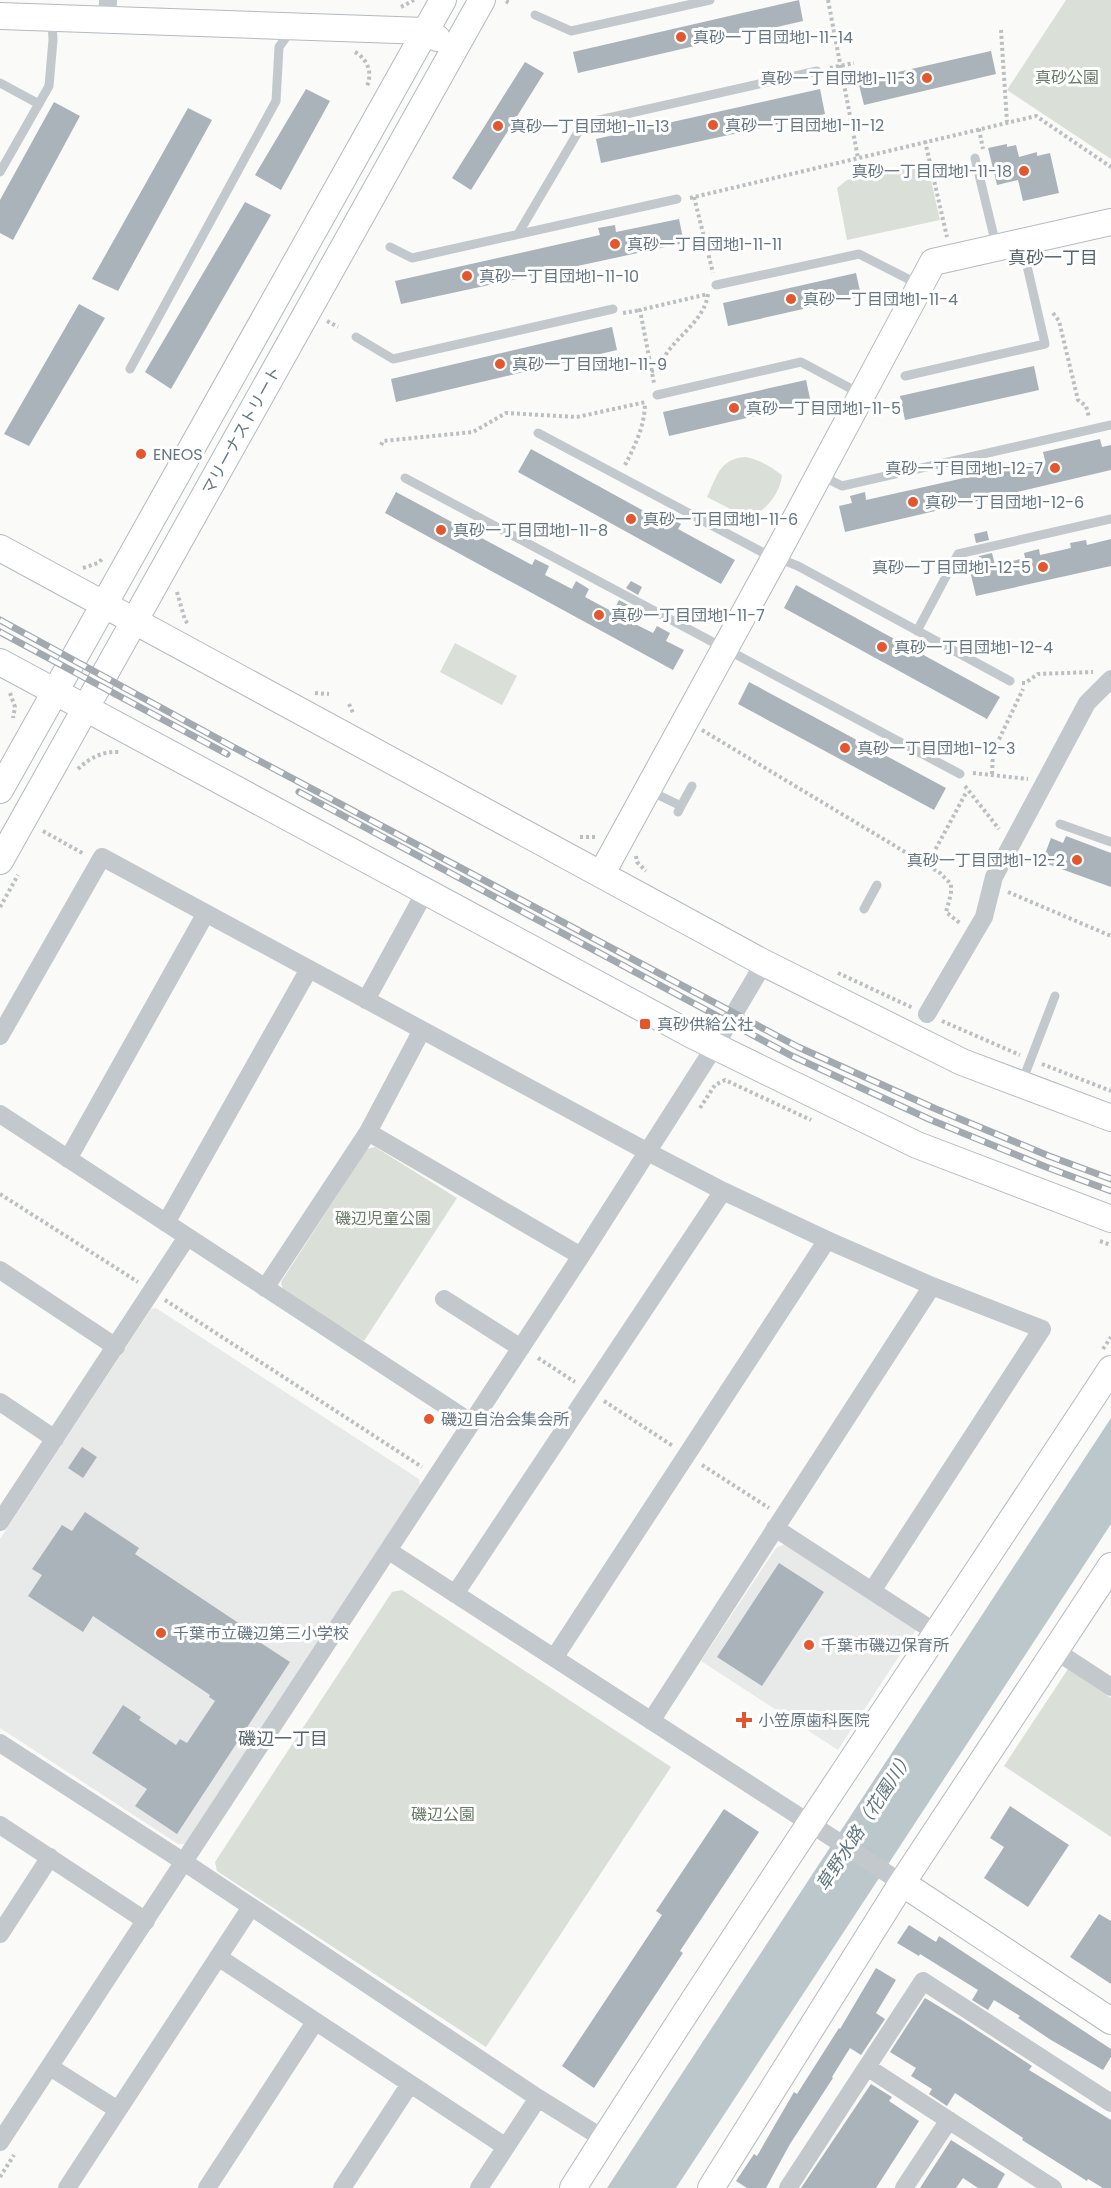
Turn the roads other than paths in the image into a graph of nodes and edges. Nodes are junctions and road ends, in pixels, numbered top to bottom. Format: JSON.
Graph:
{"nodes":[{"id":1,"x":443,"y":0,"type":"edge"},
{"id":2,"x":710,"y":0,"type":"edge"},
{"id":3,"x":502,"y":3,"type":"edge"},
{"id":4,"x":108,"y":10,"type":"edge"},
{"id":5,"x":535,"y":15,"type":"dead end"},
{"id":6,"x":0,"y":16,"type":"edge"},
{"id":7,"x":52,"y":18,"type":"junction"},
{"id":8,"x":293,"y":27,"type":"junction"},
{"id":9,"x":425,"y":32,"type":"junction"},
{"id":10,"x":456,"y":48,"type":"junction"},
{"id":11,"x":817,"y":71,"type":"road end"},
{"id":12,"x":0,"y":83,"type":"edge"},
{"id":13,"x":39,"y":104,"type":"junction"},
{"id":14,"x":975,"y":158,"type":"dead end"},
{"id":15,"x":0,"y":172,"type":"edge"},
{"id":16,"x":677,"y":199,"type":"road end"},
{"id":17,"x":1111,"y":222,"type":"edge"},
{"id":18,"x":518,"y":234,"type":"junction"},
{"id":19,"x":1021,"y":241,"type":"junction"},
{"id":20,"x":390,"y":247,"type":"dead end"},
{"id":21,"x":997,"y":247,"type":"junction"},
{"id":22,"x":716,"y":285,"type":"road end"},
{"id":23,"x":920,"y":285,"type":"junction"},
{"id":24,"x":613,"y":309,"type":"dead end"},
{"id":25,"x":356,"y":337,"type":"dead end"},
{"id":26,"x":130,"y":369,"type":"dead end"},
{"id":27,"x":905,"y":376,"type":"dead end"},
{"id":28,"x":861,"y":394,"type":"junction"},
{"id":29,"x":657,"y":395,"type":"road end"},
{"id":30,"x":1111,"y":425,"type":"edge"},
{"id":31,"x":538,"y":433,"type":"dead end"},
{"id":32,"x":818,"y":474,"type":"junction"},
{"id":33,"x":405,"y":478,"type":"dead end"},
{"id":34,"x":1111,"y":519,"type":"edge"},
{"id":35,"x":0,"y":548,"type":"edge"},
{"id":36,"x":775,"y":557,"type":"junction"},
{"id":37,"x":103,"y":604,"type":"junction"},
{"id":38,"x":134,"y":621,"type":"junction"},
{"id":39,"x":917,"y":631,"type":"junction"},
{"id":40,"x":724,"y":648,"type":"junction"},
{"id":41,"x":0,"y":662,"type":"edge"},
{"id":42,"x":1111,"y":679,"type":"edge"},
{"id":43,"x":1010,"y":681,"type":"road end"},
{"id":44,"x":55,"y":692,"type":"junction"},
{"id":45,"x":86,"y":709,"type":"junction"},
{"id":46,"x":960,"y":774,"type":"road end"},
{"id":47,"x":692,"y":786,"type":"dead end"},
{"id":48,"x":647,"y":789,"type":"junction"},
{"id":49,"x":0,"y":790,"type":"edge"},
{"id":50,"x":1060,"y":824,"type":"dead end"},
{"id":51,"x":1111,"y":842,"type":"edge"},
{"id":52,"x":11,"y":865,"type":"edge"},
{"id":53,"x":602,"y":873,"type":"junction"},
{"id":54,"x":877,"y":885,"type":"dead end"},
{"id":55,"x":425,"y":892,"type":"junction"},
{"id":56,"x":864,"y":909,"type":"dead end"},
{"id":57,"x":206,"y":913,"type":"junction"},
{"id":58,"x":764,"y":963,"type":"junction"},
{"id":59,"x":309,"y":969,"type":"junction"},
{"id":60,"x":1055,"y":996,"type":"dead end"},
{"id":61,"x":366,"y":1000,"type":"junction"},
{"id":62,"x":927,"y":1014,"type":"road end"},
{"id":63,"x":422,"y":1030,"type":"junction"},
{"id":64,"x":0,"y":1036,"type":"edge"},
{"id":65,"x":716,"y":1046,"type":"junction"},
{"id":66,"x":1021,"y":1084,"type":"junction"},
{"id":67,"x":0,"y":1114,"type":"edge"},
{"id":68,"x":1111,"y":1118,"type":"edge"},
{"id":69,"x":368,"y":1132,"type":"junction"},
{"id":70,"x":648,"y":1152,"type":"junction"},
{"id":71,"x":68,"y":1159,"type":"junction"},
{"id":72,"x":723,"y":1191,"type":"junction"},
{"id":73,"x":166,"y":1223,"type":"junction"},
{"id":74,"x":1105,"y":1230,"type":"edge"},
{"id":75,"x":187,"y":1237,"type":"junction"},
{"id":76,"x":827,"y":1240,"type":"junction"},
{"id":77,"x":581,"y":1256,"type":"junction"},
{"id":78,"x":0,"y":1270,"type":"edge"},
{"id":79,"x":932,"y":1286,"type":"junction"},
{"id":80,"x":265,"y":1288,"type":"junction"},
{"id":81,"x":444,"y":1299,"type":"dead end"},
{"id":82,"x":116,"y":1347,"type":"junction"},
{"id":83,"x":522,"y":1348,"type":"junction"},
{"id":84,"x":1111,"y":1369,"type":"edge"},
{"id":85,"x":0,"y":1402,"type":"edge"},
{"id":86,"x":472,"y":1423,"type":"junction"},
{"id":87,"x":55,"y":1439,"type":"junction"},
{"id":88,"x":0,"y":1522,"type":"edge"},
{"id":89,"x":779,"y":1523,"type":"junction"},
{"id":90,"x":389,"y":1551,"type":"junction"},
{"id":91,"x":1111,"y":1566,"type":"edge"},
{"id":92,"x":873,"y":1591,"type":"junction"},
{"id":93,"x":455,"y":1594,"type":"junction"},
{"id":94,"x":938,"y":1634,"type":"junction"},
{"id":95,"x":1056,"y":1651,"type":"junction"},
{"id":96,"x":554,"y":1658,"type":"junction"},
{"id":97,"x":1111,"y":1687,"type":"edge"},
{"id":98,"x":651,"y":1721,"type":"junction"},
{"id":99,"x":0,"y":1743,"type":"edge"},
{"id":100,"x":811,"y":1822,"type":"junction"},
{"id":101,"x":0,"y":1825,"type":"edge"},
{"id":102,"x":50,"y":1857,"type":"junction"},
{"id":103,"x":184,"y":1862,"type":"junction"},
{"id":104,"x":902,"y":1883,"type":"junction"},
{"id":105,"x":251,"y":1907,"type":"junction"},
{"id":106,"x":146,"y":1921,"type":"junction"},
{"id":107,"x":0,"y":1934,"type":"edge"},
{"id":108,"x":218,"y":1957,"type":"junction"},
{"id":109,"x":1111,"y":2021,"type":"edge"},
{"id":110,"x":315,"y":2022,"type":"junction"},
{"id":111,"x":50,"y":2067,"type":"junction"},
{"id":112,"x":867,"y":2067,"type":"junction"},
{"id":113,"x":410,"y":2084,"type":"junction"},
{"id":114,"x":538,"y":2098,"type":"junction"},
{"id":115,"x":1111,"y":2103,"type":"edge"},
{"id":116,"x":118,"y":2110,"type":"junction"},
{"id":117,"x":949,"y":2120,"type":"junction"},
{"id":118,"x":604,"y":2139,"type":"junction"},
{"id":119,"x":0,"y":2142,"type":"edge"},
{"id":120,"x":506,"y":2147,"type":"junction"},
{"id":121,"x":1026,"y":2181,"type":"edge"},
{"id":122,"x":67,"y":2188,"type":"edge"},
{"id":123,"x":207,"y":2188,"type":"edge"},
{"id":124,"x":342,"y":2188,"type":"edge"},
{"id":125,"x":479,"y":2188,"type":"edge"},
{"id":126,"x":573,"y":2188,"type":"edge"},
{"id":127,"x":711,"y":2188,"type":"edge"},
{"id":128,"x":788,"y":2188,"type":"edge"},
{"id":129,"x":904,"y":2188,"type":"edge"},
{"id":130,"x":1053,"y":2188,"type":"edge"}],
"edges":[{"from":1,"to":9,"type":"street","name":"マリーナストリート"},
{"from":2,"to":5,"type":"lane"},
{"from":3,"to":10,"type":"street","name":"マリーナストリート"},
{"from":4,"to":7,"type":"street"},
{"from":4,"to":8,"type":"street"},
{"from":6,"to":7,"type":"street"},
{"from":7,"to":13,"type":"lane"},
{"from":8,"to":9,"type":"street"},
{"from":8,"to":26,"type":"lane"},
{"from":9,"to":10,"type":"street"},
{"from":9,"to":37,"type":"street","name":"マリーナストリート"},
{"from":10,"to":38,"type":"street","name":"マリーナストリート"},
{"from":11,"to":18,"type":"lane"},
{"from":12,"to":13,"type":"lane"},
{"from":13,"to":15,"type":"lane"},
{"from":14,"to":21,"type":"lane"},
{"from":16,"to":18,"type":"lane"},
{"from":17,"to":19,"type":"street"},
{"from":18,"to":20,"type":"lane"},
{"from":19,"to":21,"type":"street"},
{"from":19,"to":27,"type":"lane"},
{"from":21,"to":23,"type":"street"},
{"from":22,"to":23,"type":"lane"},
{"from":23,"to":28,"type":"street"},
{"from":24,"to":25,"type":"lane"},
{"from":28,"to":29,"type":"lane"},
{"from":28,"to":32,"type":"street"},
{"from":30,"to":32,"type":"lane"},
{"from":31,"to":36,"type":"lane"},
{"from":32,"to":36,"type":"street"},
{"from":33,"to":40,"type":"lane"},
{"from":34,"to":39,"type":"lane"},
{"from":35,"to":37,"type":"street"},
{"from":36,"to":39,"type":"lane"},
{"from":36,"to":40,"type":"street"},
{"from":37,"to":38,"type":"street"},
{"from":37,"to":44,"type":"street","name":"マリーナストリート"},
{"from":38,"to":45,"type":"street","name":"マリーナストリート"},
{"from":38,"to":53,"type":"street"},
{"from":39,"to":43,"type":"lane"},
{"from":40,"to":46,"type":"lane"},
{"from":40,"to":48,"type":"street"},
{"from":41,"to":44,"type":"street"},
{"from":42,"to":62,"type":"street"},
{"from":44,"to":45,"type":"street"},
{"from":44,"to":49,"type":"street","name":"マリーナストリート"},
{"from":45,"to":52,"type":"street","name":"マリーナストリート"},
{"from":45,"to":55,"type":"street"},
{"from":47,"to":48,"type":"lane"},
{"from":48,"to":53,"type":"street"},
{"from":50,"to":51,"type":"lane"},
{"from":53,"to":58,"type":"street"},
{"from":54,"to":56,"type":"lane"},
{"from":55,"to":61,"type":"street"},
{"from":55,"to":65,"type":"street"},
{"from":57,"to":59,"type":"street"},
{"from":57,"to":64,"type":"street"},
{"from":57,"to":71,"type":"street"},
{"from":58,"to":65,"type":"street"},
{"from":58,"to":66,"type":"street"},
{"from":59,"to":61,"type":"street"},
{"from":59,"to":73,"type":"street"},
{"from":60,"to":66,"type":"lane"},
{"from":61,"to":63,"type":"street"},
{"from":63,"to":69,"type":"street"},
{"from":63,"to":70,"type":"street"},
{"from":65,"to":70,"type":"street"},
{"from":65,"to":74,"type":"street"},
{"from":66,"to":68,"type":"street"},
{"from":67,"to":71,"type":"street"},
{"from":69,"to":77,"type":"street"},
{"from":69,"to":80,"type":"street"},
{"from":70,"to":72,"type":"street"},
{"from":70,"to":77,"type":"street"},
{"from":71,"to":73,"type":"street"},
{"from":72,"to":76,"type":"street"},
{"from":72,"to":93,"type":"street"},
{"from":73,"to":75,"type":"street"},
{"from":75,"to":80,"type":"street"},
{"from":75,"to":82,"type":"street"},
{"from":76,"to":79,"type":"street"},
{"from":76,"to":96,"type":"street"},
{"from":77,"to":83,"type":"street"},
{"from":78,"to":82,"type":"street"},
{"from":79,"to":89,"type":"street"},
{"from":79,"to":92,"type":"street"},
{"from":80,"to":86,"type":"street"},
{"from":81,"to":83,"type":"street"},
{"from":82,"to":87,"type":"street"},
{"from":83,"to":86,"type":"street"},
{"from":84,"to":94,"type":"street"},
{"from":85,"to":87,"type":"street"},
{"from":86,"to":90,"type":"street"},
{"from":87,"to":88,"type":"street"},
{"from":89,"to":92,"type":"street"},
{"from":89,"to":98,"type":"street"},
{"from":90,"to":93,"type":"street"},
{"from":90,"to":103,"type":"street"},
{"from":91,"to":95,"type":"street"},
{"from":92,"to":94,"type":"street"},
{"from":93,"to":96,"type":"street"},
{"from":94,"to":100,"type":"street"},
{"from":95,"to":97,"type":"street"},
{"from":95,"to":104,"type":"street"},
{"from":96,"to":98,"type":"street"},
{"from":98,"to":100,"type":"street"},
{"from":99,"to":103,"type":"street"},
{"from":100,"to":104,"type":"street"},
{"from":100,"to":118,"type":"street"},
{"from":101,"to":102,"type":"street"},
{"from":102,"to":106,"type":"street"},
{"from":102,"to":107,"type":"street"},
{"from":103,"to":105,"type":"street"},
{"from":103,"to":106,"type":"street"},
{"from":104,"to":109,"type":"street"},
{"from":104,"to":127,"type":"street"},
{"from":105,"to":108,"type":"street"},
{"from":105,"to":114,"type":"street"},
{"from":106,"to":111,"type":"street"},
{"from":108,"to":110,"type":"street"},
{"from":108,"to":116,"type":"street"},
{"from":110,"to":113,"type":"street"},
{"from":110,"to":123,"type":"street"},
{"from":111,"to":116,"type":"street"},
{"from":111,"to":119,"type":"street"},
{"from":112,"to":115,"type":"street"},
{"from":112,"to":117,"type":"street"},
{"from":112,"to":128,"type":"street"},
{"from":113,"to":120,"type":"street"},
{"from":113,"to":124,"type":"street"},
{"from":114,"to":118,"type":"street"},
{"from":114,"to":120,"type":"street"},
{"from":116,"to":122,"type":"street"},
{"from":117,"to":121,"type":"street"},
{"from":117,"to":129,"type":"street"},
{"from":118,"to":126,"type":"street"},
{"from":120,"to":125,"type":"street"},
{"from":121,"to":130,"type":"street"}]}
